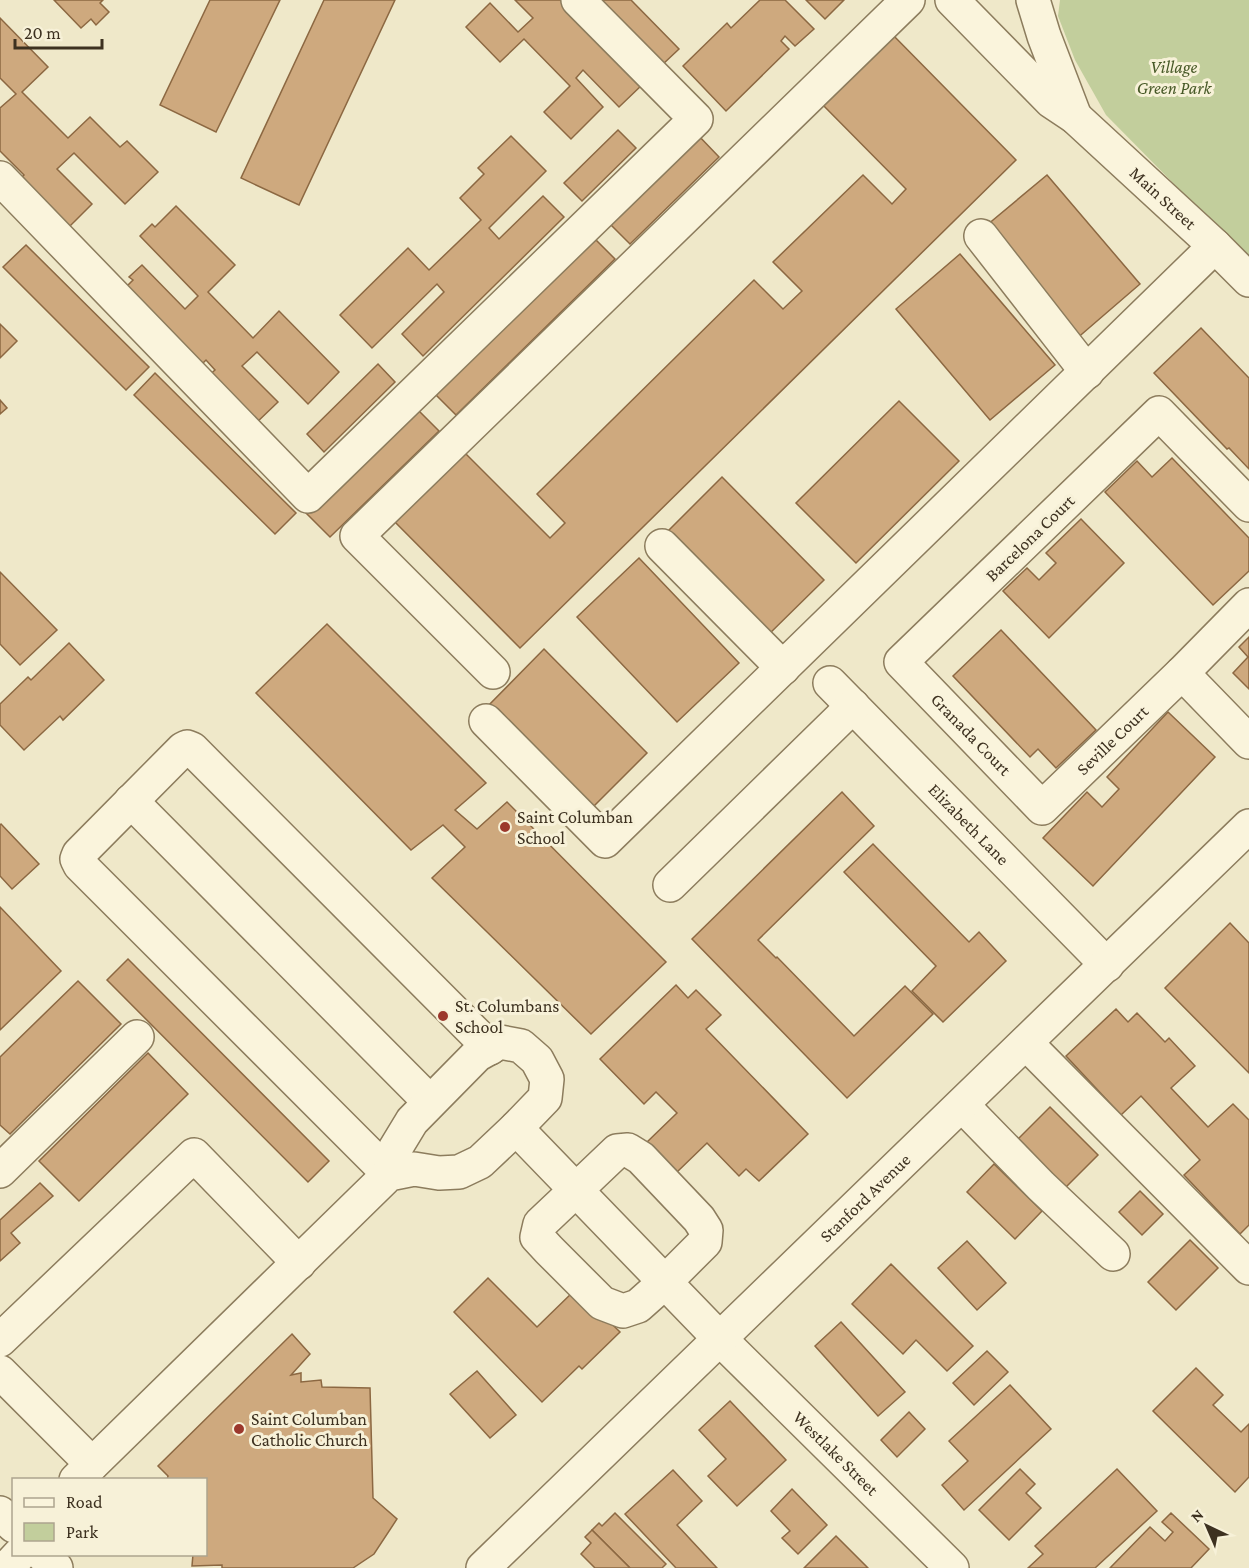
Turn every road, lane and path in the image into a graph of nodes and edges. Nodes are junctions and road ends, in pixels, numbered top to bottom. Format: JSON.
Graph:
{"nodes":[{"id":1,"x":578,"y":0,"type":"edge"},
{"id":2,"x":908,"y":0,"type":"edge"},
{"id":3,"x":952,"y":0,"type":"edge"},
{"id":4,"x":1038,"y":6,"type":"edge"},
{"id":5,"x":1075,"y":117,"type":"junction"},
{"id":6,"x":0,"y":178,"type":"edge"},
{"id":7,"x":981,"y":236,"type":"dead end"},
{"id":8,"x":1215,"y":246,"type":"junction"},
{"id":9,"x":1249,"y":280,"type":"edge"},
{"id":10,"x":1087,"y":372,"type":"junction"},
{"id":11,"x":1249,"y":505,"type":"edge"},
{"id":12,"x":662,"y":546,"type":"dead end"},
{"id":13,"x":1249,"y":605,"type":"edge"},
{"id":14,"x":901,"y":662,"type":"joint"},
{"id":15,"x":783,"y":668,"type":"junction"},
{"id":16,"x":493,"y":672,"type":"dead end"},
{"id":17,"x":1182,"y":673,"type":"junction"},
{"id":18,"x":830,"y":683,"type":"dead end"},
{"id":19,"x":853,"y":706,"type":"junction"},
{"id":20,"x":486,"y":721,"type":"dead end"},
{"id":21,"x":1249,"y":742,"type":"edge"},
{"id":22,"x":131,"y":801,"type":"junction"},
{"id":23,"x":1042,"y":808,"type":"joint"},
{"id":24,"x":1249,"y":826,"type":"edge"},
{"id":25,"x":670,"y":885,"type":"dead end"},
{"id":26,"x":1107,"y":965,"type":"junction"},
{"id":27,"x":137,"y":1037,"type":"dead end"},
{"id":28,"x":1026,"y":1042,"type":"junction"},
{"id":29,"x":490,"y":1048,"type":"junction"},
{"id":30,"x":430,"y":1102,"type":"junction"},
{"id":31,"x":962,"y":1105,"type":"junction"},
{"id":32,"x":516,"y":1128,"type":"junction"},
{"id":33,"x":0,"y":1172,"type":"edge"},
{"id":34,"x":389,"y":1174,"type":"junction"},
{"id":35,"x":576,"y":1190,"type":"junction"},
{"id":36,"x":1113,"y":1254,"type":"dead end"},
{"id":37,"x":299,"y":1263,"type":"junction"},
{"id":38,"x":1249,"y":1268,"type":"edge"},
{"id":39,"x":664,"y":1282,"type":"junction"},
{"id":40,"x":720,"y":1339,"type":"junction"},
{"id":41,"x":0,"y":1340,"type":"edge"},
{"id":42,"x":0,"y":1372,"type":"edge"},
{"id":43,"x":84,"y":1472,"type":"edge"},
{"id":44,"x":0,"y":1513,"type":"edge"},
{"id":45,"x":12,"y":1524,"type":"edge"},
{"id":46,"x":18,"y":1556,"type":"edge"},
{"id":47,"x":44,"y":1556,"type":"edge"},
{"id":48,"x":7,"y":1568,"type":"edge"},
{"id":49,"x":56,"y":1568,"type":"edge"},
{"id":50,"x":483,"y":1568,"type":"edge"},
{"id":51,"x":952,"y":1568,"type":"edge"}],
"edges":[{"from":1,"to":6,"type":"street"},
{"from":2,"to":16,"type":"street"},
{"from":3,"to":5,"type":"street","name":"Main Street"},
{"from":4,"to":5,"type":"street","name":"Main Street"},
{"from":5,"to":8,"type":"street","name":"Main Street"},
{"from":7,"to":10,"type":"street"},
{"from":8,"to":9,"type":"street","name":"Main Street"},
{"from":8,"to":10,"type":"street"},
{"from":10,"to":15,"type":"street"},
{"from":11,"to":14,"type":"street","name":"Barcelona Court"},
{"from":12,"to":15,"type":"street"},
{"from":13,"to":17,"type":"street","name":"Seville Court"},
{"from":14,"to":23,"type":"street","name":"Granada Court"},
{"from":15,"to":20,"type":"street"},
{"from":17,"to":21,"type":"street"},
{"from":17,"to":23,"type":"street","name":"Seville Court"},
{"from":18,"to":19,"type":"street","name":"Elizabeth Lane"},
{"from":19,"to":25,"type":"street"},
{"from":19,"to":26,"type":"street","name":"Elizabeth Lane"},
{"from":22,"to":29,"type":"street"},
{"from":22,"to":30,"type":"street"},
{"from":22,"to":34,"type":"street"},
{"from":24,"to":26,"type":"street","name":"Stanford Avenue"},
{"from":26,"to":28,"type":"street","name":"Stanford Avenue"},
{"from":27,"to":33,"type":"street"},
{"from":28,"to":31,"type":"street","name":"Stanford Avenue"},
{"from":28,"to":38,"type":"street"},
{"from":29,"to":30,"type":"street"},
{"from":29,"to":32,"type":"street"},
{"from":30,"to":34,"type":"street"},
{"from":31,"to":36,"type":"street"},
{"from":31,"to":40,"type":"street","name":"Stanford Avenue"},
{"from":32,"to":34,"type":"street"},
{"from":32,"to":35,"type":"street","name":"Westlake Street"},
{"from":34,"to":37,"type":"street"},
{"from":35,"to":39,"type":"street","name":"Westlake Street"},
{"from":35,"to":39,"type":"street"},
{"from":35,"to":39,"type":"street"},
{"from":37,"to":41,"type":"street"},
{"from":37,"to":43,"type":"street"},
{"from":39,"to":40,"type":"street","name":"Westlake Street"},
{"from":40,"to":50,"type":"street","name":"Stanford Avenue"},
{"from":40,"to":51,"type":"street","name":"Westlake Street"},
{"from":42,"to":43,"type":"street"},
{"from":44,"to":45,"type":"street"},
{"from":46,"to":48,"type":"street"},
{"from":47,"to":49,"type":"street"}]}
